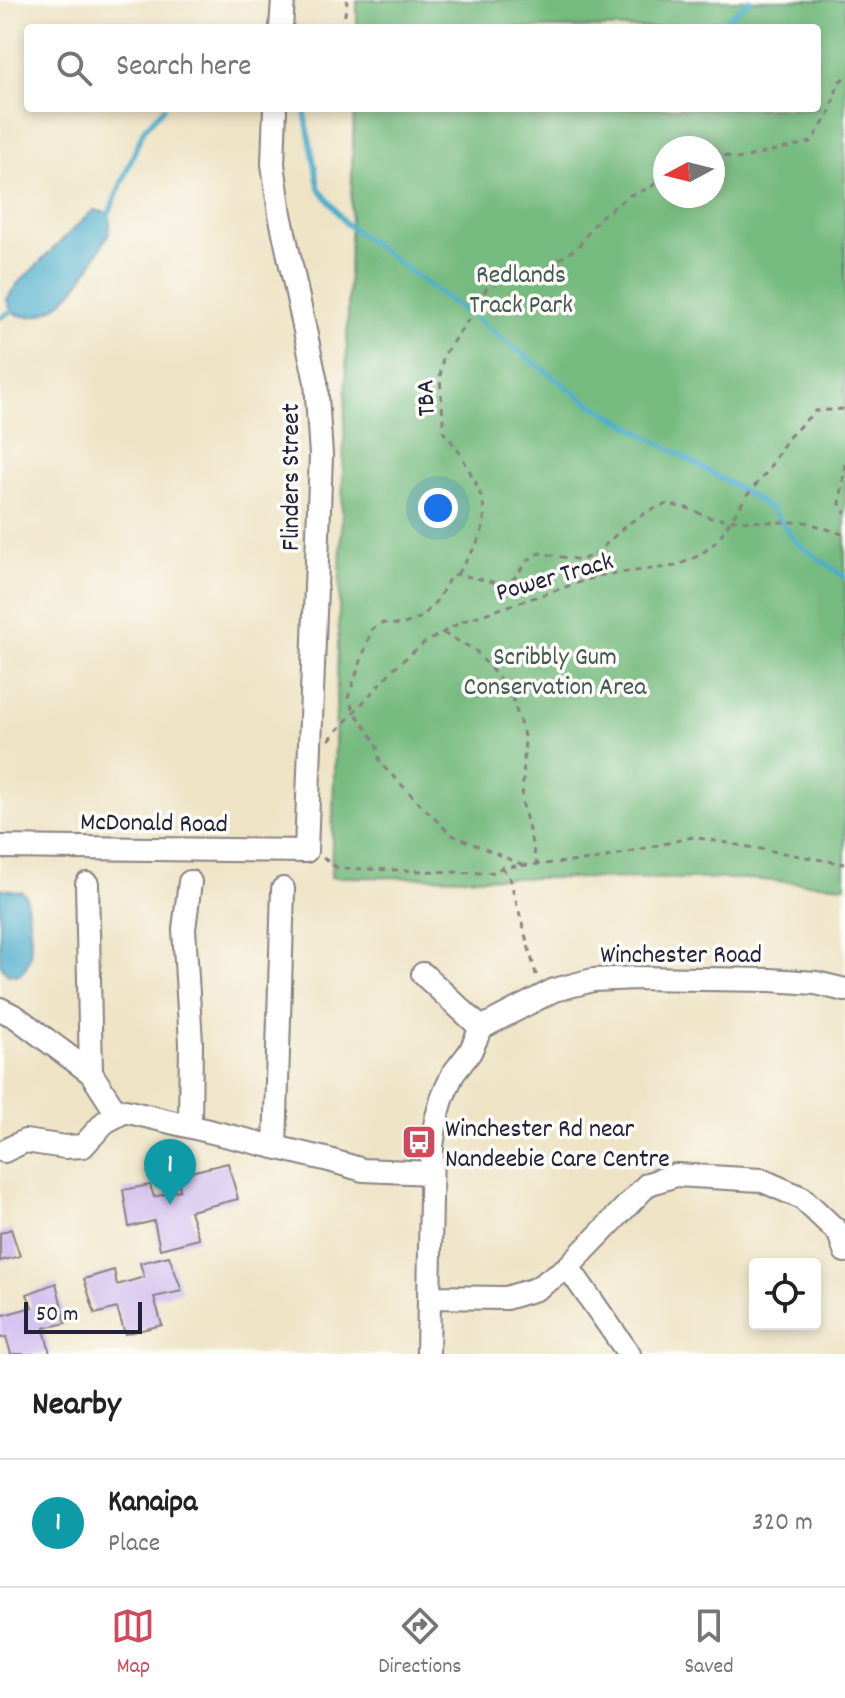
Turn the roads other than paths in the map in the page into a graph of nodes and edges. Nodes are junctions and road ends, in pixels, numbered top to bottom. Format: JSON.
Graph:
{"nodes":[{"id":1,"x":283,"y":0,"type":"edge"},
{"id":2,"x":281,"y":24,"type":"edge"},
{"id":3,"x":275,"y":112,"type":"edge"},
{"id":4,"x":0,"y":847,"type":"edge"},
{"id":5,"x":306,"y":851,"type":"joint"},
{"id":6,"x":190,"y":882,"type":"dead end"},
{"id":7,"x":87,"y":884,"type":"dead end"},
{"id":8,"x":283,"y":889,"type":"dead end"},
{"id":9,"x":423,"y":974,"type":"dead end"},
{"id":10,"x":845,"y":990,"type":"edge"},
{"id":11,"x":0,"y":1009,"type":"edge"},
{"id":12,"x":481,"y":1028,"type":"junction"},
{"id":13,"x":91,"y":1073,"type":"junction"},
{"id":14,"x":118,"y":1115,"type":"junction"},
{"id":15,"x":190,"y":1126,"type":"junction"},
{"id":16,"x":275,"y":1147,"type":"junction"},
{"id":17,"x":4,"y":1151,"type":"dead end"},
{"id":18,"x":431,"y":1173,"type":"junction"},
{"id":19,"x":845,"y":1251,"type":"edge"},
{"id":20,"x":568,"y":1267,"type":"junction"},
{"id":21,"x":429,"y":1297,"type":"junction"},
{"id":22,"x":428,"y":1354,"type":"edge"},
{"id":23,"x":629,"y":1354,"type":"edge"}],
"edges":[{"from":1,"to":2,"type":"street"},
{"from":3,"to":5,"type":"street","name":"Flinders Street"},
{"from":4,"to":5,"type":"street","name":"McDonald Road"},
{"from":6,"to":15,"type":"street"},
{"from":7,"to":13,"type":"street"},
{"from":8,"to":16,"type":"street"},
{"from":9,"to":12,"type":"street"},
{"from":10,"to":12,"type":"street","name":"Winchester Road"},
{"from":11,"to":13,"type":"street"},
{"from":12,"to":18,"type":"street"},
{"from":13,"to":14,"type":"street"},
{"from":14,"to":15,"type":"street"},
{"from":14,"to":17,"type":"street"},
{"from":15,"to":16,"type":"street"},
{"from":16,"to":18,"type":"street"},
{"from":18,"to":21,"type":"street"},
{"from":19,"to":20,"type":"street"},
{"from":20,"to":21,"type":"street"},
{"from":20,"to":23,"type":"street"},
{"from":21,"to":22,"type":"street"}]}
